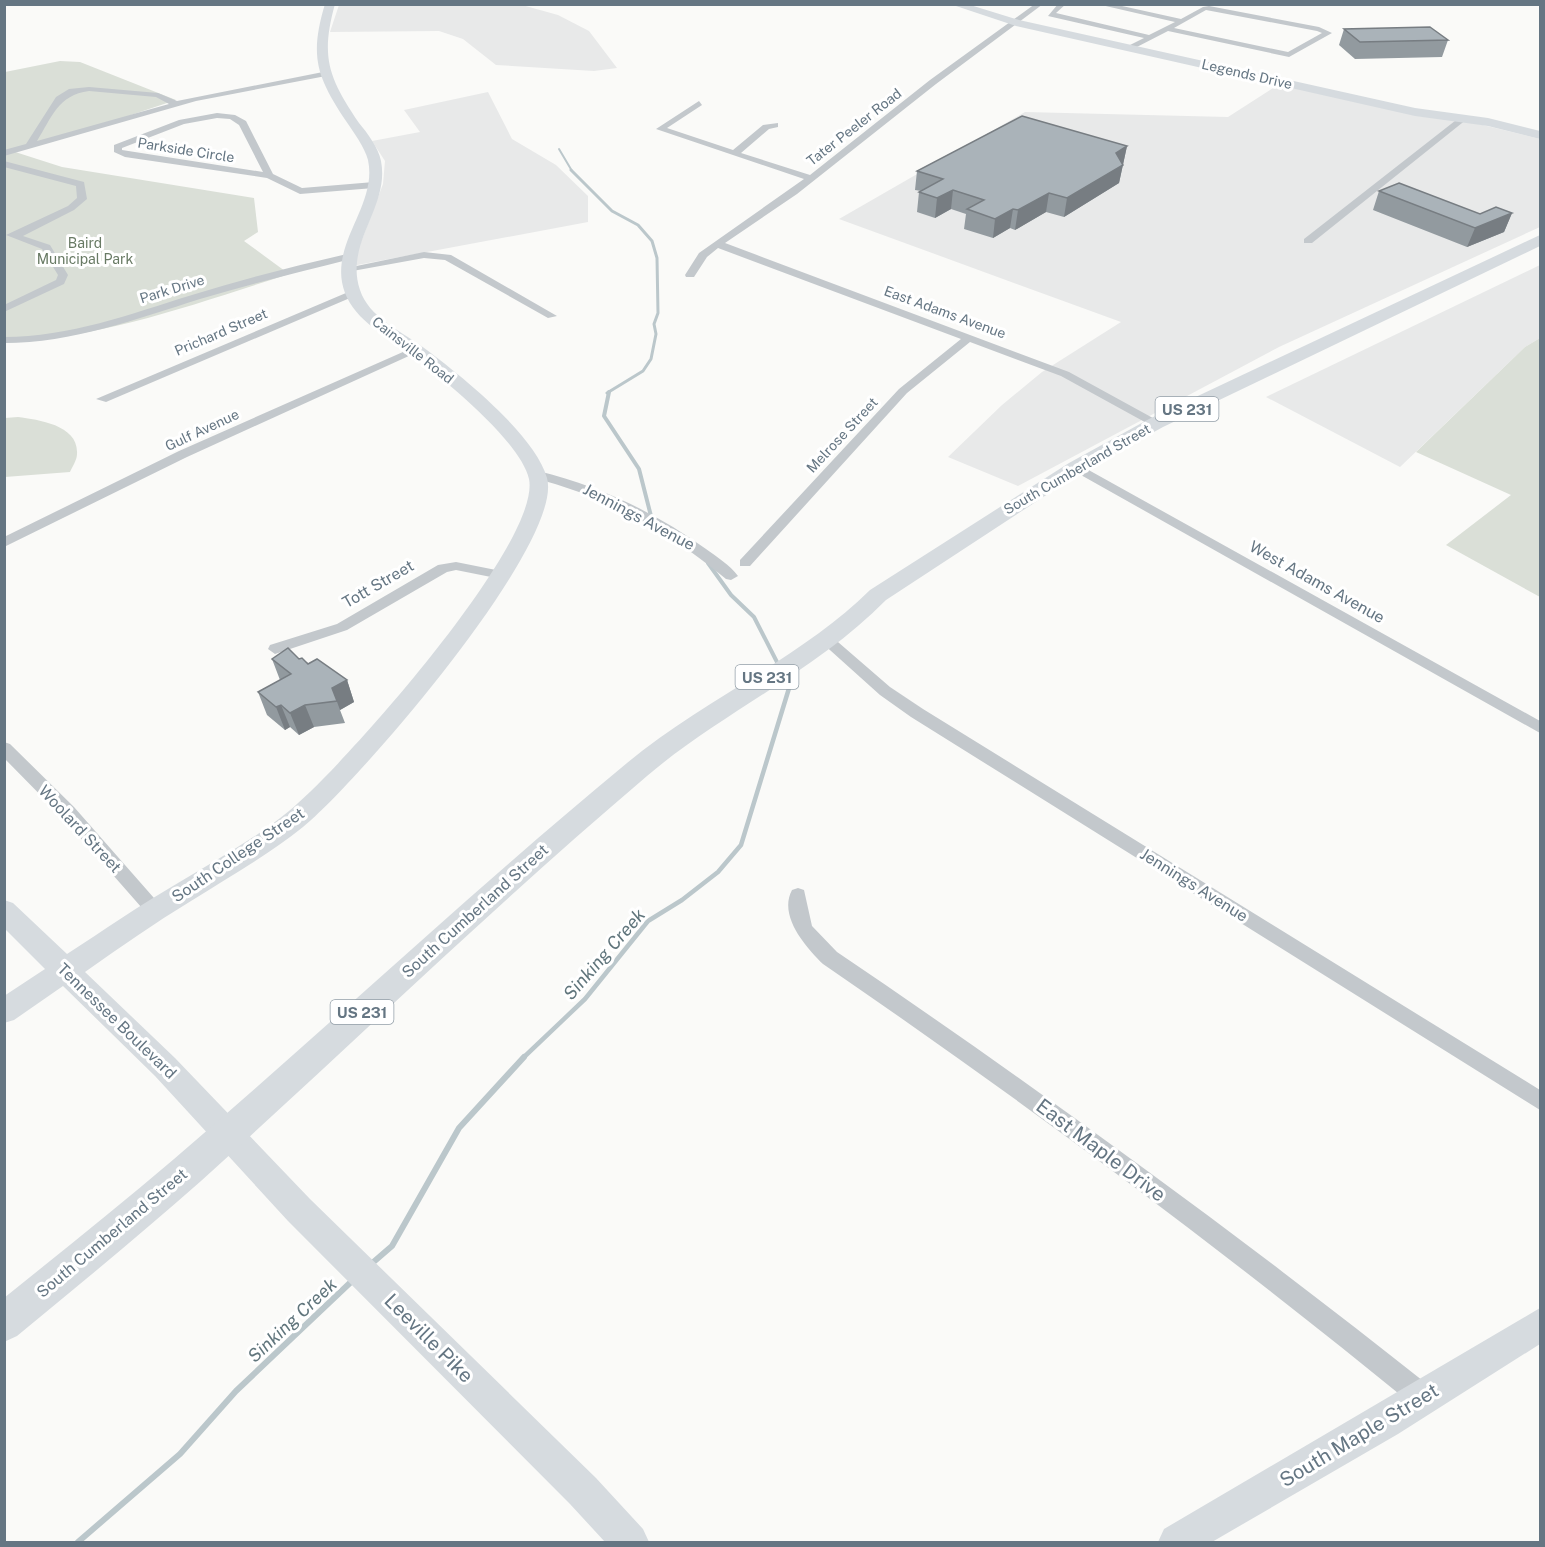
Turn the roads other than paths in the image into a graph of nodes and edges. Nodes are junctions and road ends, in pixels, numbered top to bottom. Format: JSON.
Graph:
{"nodes":[{"id":1,"x":330,"y":4,"type":"edge"},
{"id":2,"x":955,"y":4,"type":"edge"},
{"id":3,"x":1040,"y":4,"type":"edge"},
{"id":4,"x":1050,"y":4,"type":"edge"},
{"id":5,"x":1100,"y":4,"type":"edge"},
{"id":6,"x":1061,"y":5,"type":"edge"},
{"id":7,"x":1182,"y":21,"type":"junction"},
{"id":8,"x":1016,"y":22,"type":"junction"},
{"id":9,"x":1167,"y":29,"type":"junction"},
{"id":10,"x":1151,"y":38,"type":"junction"},
{"id":11,"x":1131,"y":48,"type":"junction"},
{"id":12,"x":323,"y":74,"type":"junction"},
{"id":13,"x":699,"y":103,"type":"dead end"},
{"id":14,"x":176,"y":104,"type":"junction"},
{"id":15,"x":1463,"y":119,"type":"junction"},
{"id":16,"x":775,"y":125,"type":"dead end"},
{"id":17,"x":133,"y":132,"type":"dead end"},
{"id":18,"x":1540,"y":135,"type":"edge"},
{"id":19,"x":144,"y":137,"type":"junction"},
{"id":20,"x":30,"y":145,"type":"junction"},
{"id":21,"x":4,"y":153,"type":"edge"},
{"id":22,"x":735,"y":153,"type":"junction"},
{"id":23,"x":4,"y":164,"type":"edge"},
{"id":24,"x":269,"y":176,"type":"junction"},
{"id":25,"x":809,"y":178,"type":"junction"},
{"id":26,"x":374,"y":184,"type":"junction"},
{"id":27,"x":10,"y":235,"type":"edge"},
{"id":28,"x":1540,"y":240,"type":"edge"},
{"id":29,"x":1308,"y":242,"type":"dead end"},
{"id":30,"x":717,"y":244,"type":"junction"},
{"id":31,"x":1540,"y":252,"type":"edge"},
{"id":32,"x":347,"y":263,"type":"junction"},
{"id":33,"x":690,"y":276,"type":"dead end"},
{"id":34,"x":353,"y":293,"type":"junction"},
{"id":35,"x":4,"y":309,"type":"edge"},
{"id":36,"x":552,"y":315,"type":"dead end"},
{"id":37,"x":970,"y":337,"type":"junction"},
{"id":38,"x":4,"y":340,"type":"edge"},
{"id":39,"x":416,"y":350,"type":"junction"},
{"id":40,"x":102,"y":399,"type":"dead end"},
{"id":41,"x":1156,"y":423,"type":"junction"},
{"id":42,"x":1084,"y":472,"type":"junction"},
{"id":43,"x":537,"y":475,"type":"junction"},
{"id":44,"x":4,"y":543,"type":"edge"},
{"id":45,"x":745,"y":562,"type":"dead end"},
{"id":46,"x":501,"y":575,"type":"junction"},
{"id":47,"x":731,"y":576,"type":"dead end"},
{"id":48,"x":818,"y":644,"type":"junction"},
{"id":49,"x":275,"y":649,"type":"dead end"},
{"id":50,"x":1540,"y":728,"type":"edge"},
{"id":51,"x":4,"y":748,"type":"edge"},
{"id":52,"x":798,"y":896,"type":"dead end"},
{"id":53,"x":4,"y":911,"type":"edge"},
{"id":54,"x":155,"y":911,"type":"junction"},
{"id":55,"x":66,"y":970,"type":"junction"},
{"id":56,"x":4,"y":1011,"type":"edge"},
{"id":57,"x":1540,"y":1101,"type":"edge"},
{"id":58,"x":228,"y":1134,"type":"junction"},
{"id":59,"x":4,"y":1323,"type":"edge"},
{"id":60,"x":1540,"y":1325,"type":"edge"},
{"id":61,"x":1423,"y":1397,"type":"junction"},
{"id":62,"x":630,"y":1542,"type":"edge"},
{"id":63,"x":1177,"y":1542,"type":"edge"}],
"edges":[{"from":1,"to":12,"type":"main road"},
{"from":2,"to":8,"type":"main road","name":"Legends Drive"},
{"from":3,"to":8,"type":"street","name":"Tater Peeler Road"},
{"from":4,"to":6,"type":"street"},
{"from":5,"to":7,"type":"street"},
{"from":6,"to":10,"type":"street"},
{"from":7,"to":9,"type":"street"},
{"from":7,"to":9,"type":"street"},
{"from":8,"to":11,"type":"main road","name":"Legends Drive"},
{"from":8,"to":25,"type":"street","name":"Tater Peeler Road"},
{"from":9,"to":10,"type":"street"},
{"from":10,"to":11,"type":"street"},
{"from":11,"to":15,"type":"main road","name":"Legends Drive"},
{"from":12,"to":14,"type":"street"},
{"from":12,"to":26,"type":"main road"},
{"from":13,"to":22,"type":"street"},
{"from":14,"to":20,"type":"street"},
{"from":14,"to":20,"type":"street"},
{"from":15,"to":18,"type":"main road","name":"Legends Drive"},
{"from":15,"to":29,"type":"street"},
{"from":16,"to":22,"type":"street"},
{"from":17,"to":19,"type":"street"},
{"from":19,"to":24,"type":"street","name":"Parkside Circle"},
{"from":19,"to":24,"type":"street","name":"Parkside Circle"},
{"from":20,"to":21,"type":"street"},
{"from":22,"to":25,"type":"street"},
{"from":23,"to":27,"type":"street"},
{"from":24,"to":26,"type":"street","name":"Parkside Circle"},
{"from":25,"to":30,"type":"street","name":"Tater Peeler Road"},
{"from":26,"to":32,"type":"main road"},
{"from":27,"to":35,"type":"street"},
{"from":28,"to":41,"type":"main road","name":"South Cumberland Street","number":"US 231"},
{"from":30,"to":33,"type":"street","name":"Tater Peeler Road"},
{"from":30,"to":37,"type":"street","name":"East Adams Avenue"},
{"from":31,"to":42,"type":"main road","name":"South Cumberland Street","number":"US 231"},
{"from":32,"to":34,"type":"main road","name":"Cainsville Road"},
{"from":32,"to":36,"type":"street","name":"Park Drive"},
{"from":32,"to":38,"type":"street","name":"Park Drive"},
{"from":34,"to":39,"type":"main road","name":"Cainsville Road"},
{"from":34,"to":40,"type":"street","name":"Prichard Street"},
{"from":37,"to":41,"type":"street","name":"East Adams Avenue"},
{"from":37,"to":45,"type":"street","name":"Melrose Street"},
{"from":39,"to":43,"type":"main road","name":"Cainsville Road"},
{"from":39,"to":44,"type":"street","name":"Gulf Avenue"},
{"from":41,"to":42,"type":"main road","name":"South Cumberland Street","number":"US 231"},
{"from":42,"to":48,"type":"main road","name":"South Cumberland Street","number":"US 231"},
{"from":42,"to":50,"type":"street","name":"West Adams Avenue"},
{"from":43,"to":46,"type":"main road"},
{"from":43,"to":47,"type":"street","name":"Jennings Avenue"},
{"from":46,"to":49,"type":"street","name":"Tott Street"},
{"from":46,"to":54,"type":"main road","name":"South College Street"},
{"from":48,"to":57,"type":"street","name":"Jennings Avenue"},
{"from":48,"to":58,"type":"main road","name":"South Cumberland Street","number":"US 231"},
{"from":51,"to":54,"type":"street","name":"Woolard Street"},
{"from":52,"to":61,"type":"street","name":"East Maple Drive"},
{"from":53,"to":55,"type":"main road","name":"Tennessee Boulevard"},
{"from":54,"to":55,"type":"main road","name":"South College Street"},
{"from":55,"to":56,"type":"main road","name":"South College Street"},
{"from":55,"to":58,"type":"main road","name":"Tennessee Boulevard"},
{"from":58,"to":59,"type":"main road","name":"South Cumberland Street","number":"US 231"},
{"from":58,"to":62,"type":"main road","name":"Leeville Pike"},
{"from":60,"to":61,"type":"main road","name":"South Maple Street"},
{"from":61,"to":63,"type":"main road","name":"South Maple Street"}]}
